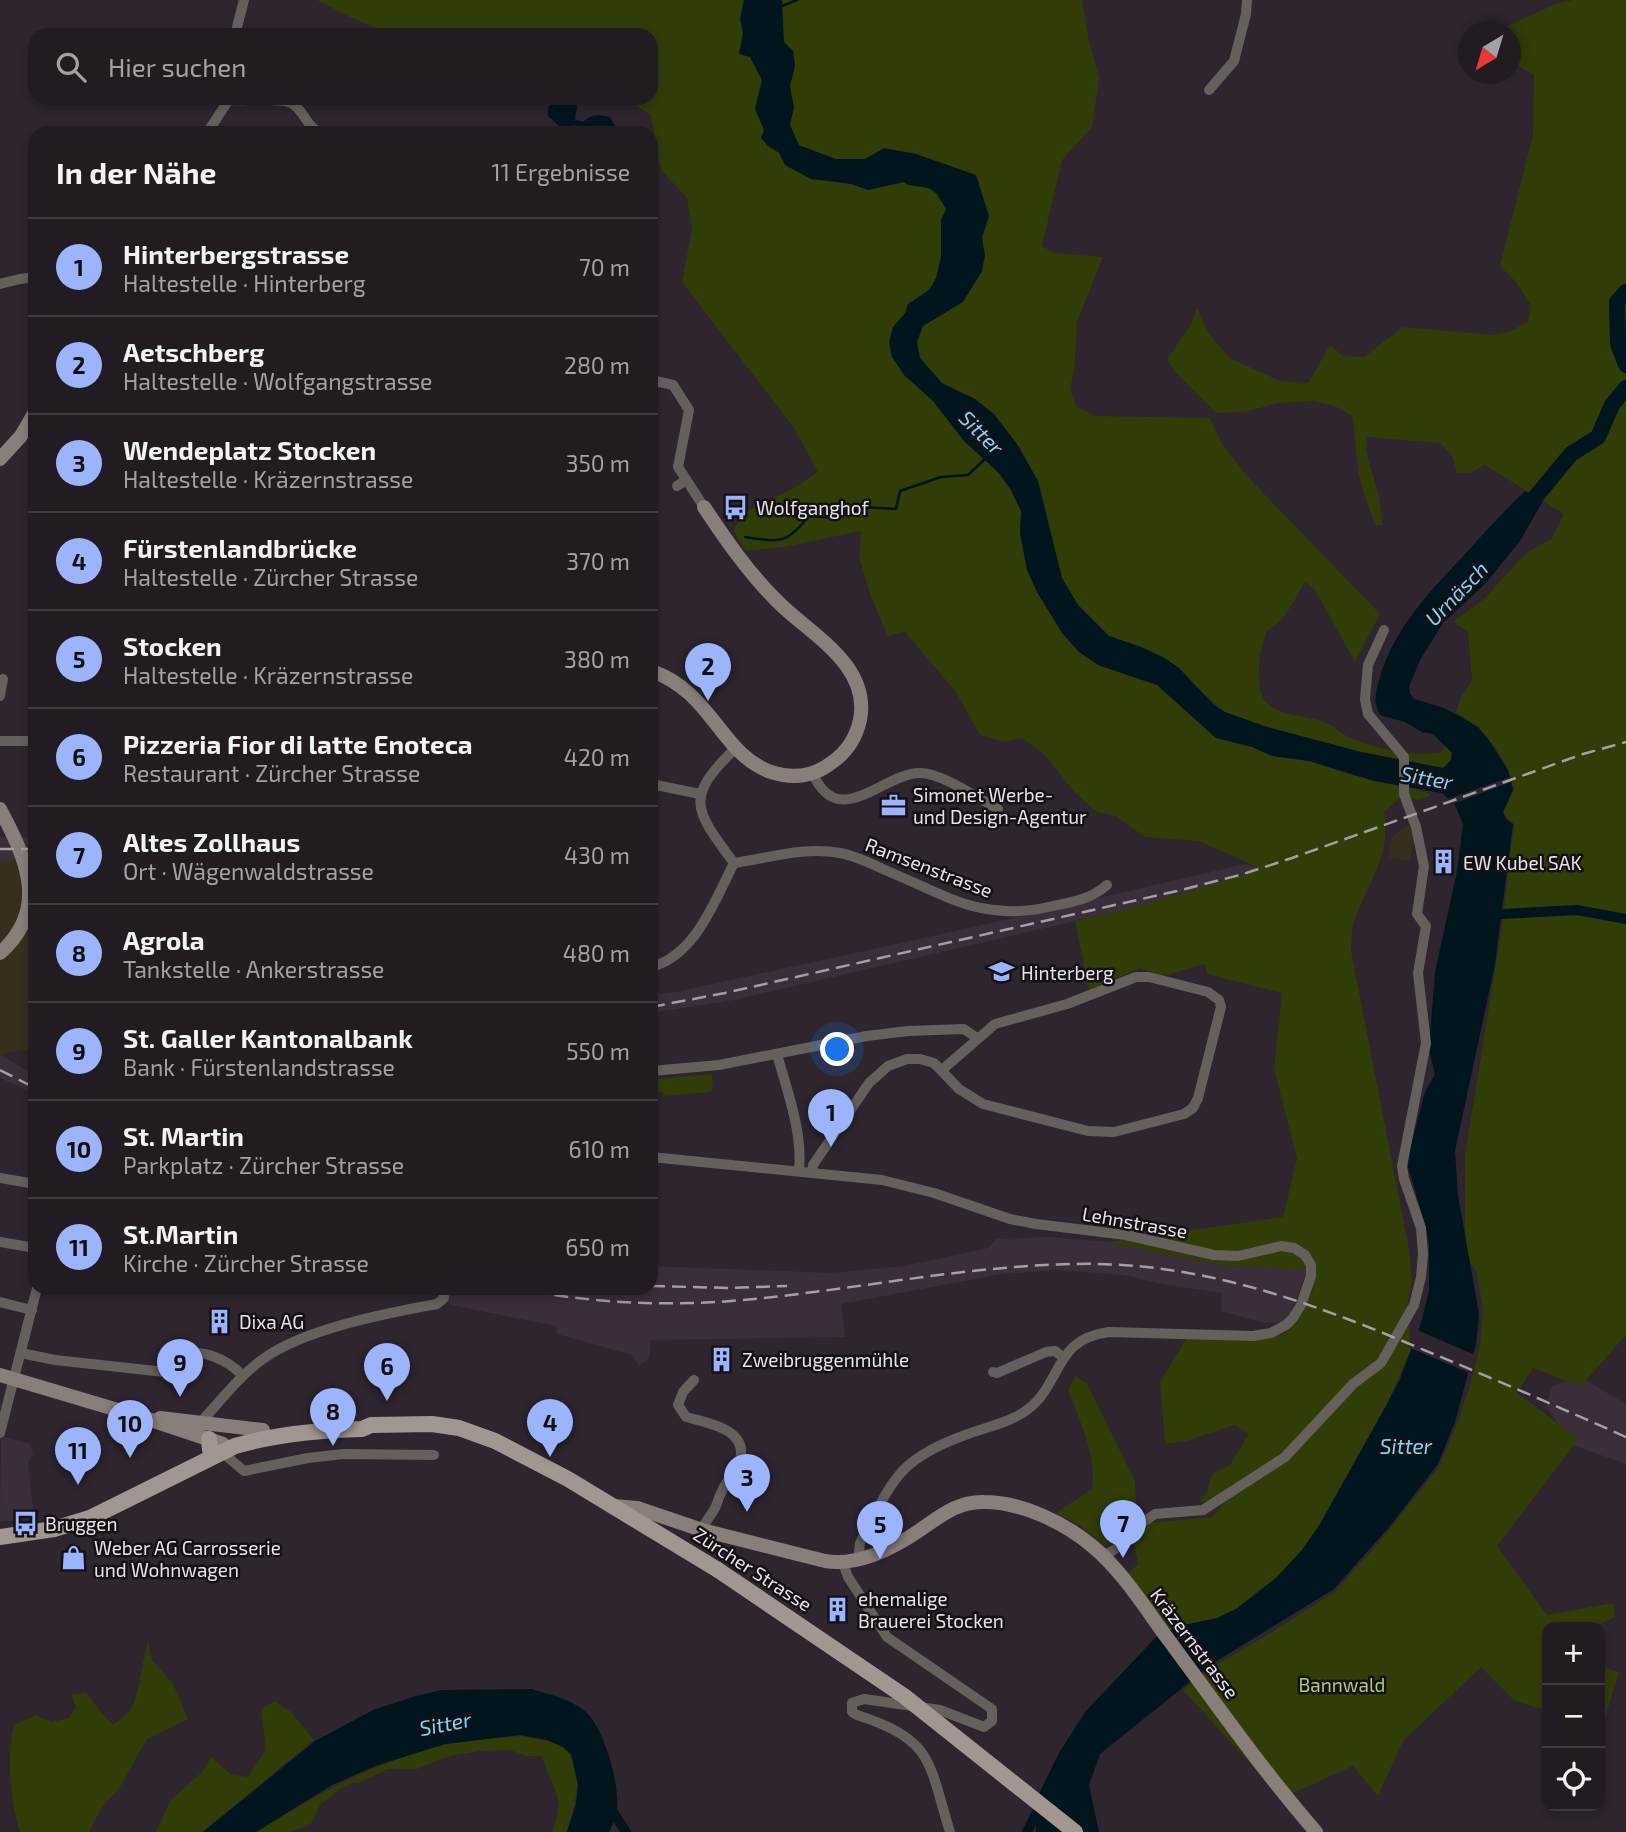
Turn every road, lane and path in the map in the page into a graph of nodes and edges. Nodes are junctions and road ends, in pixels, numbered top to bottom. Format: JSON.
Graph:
{"nodes":[{"id":1,"x":244,"y":0,"type":"edge"},
{"id":2,"x":1247,"y":0,"type":"edge"},
{"id":3,"x":237,"y":28,"type":"edge"},
{"id":4,"x":1209,"y":90,"type":"dead end"},
{"id":5,"x":226,"y":105,"type":"edge"},
{"id":6,"x":293,"y":105,"type":"edge"},
{"id":7,"x":212,"y":126,"type":"edge"},
{"id":8,"x":310,"y":126,"type":"edge"},
{"id":9,"x":28,"y":278,"type":"edge"},
{"id":10,"x":0,"y":284,"type":"edge"},
{"id":11,"x":658,"y":382,"type":"edge"},
{"id":12,"x":28,"y":426,"type":"edge"},
{"id":13,"x":0,"y":459,"type":"edge"},
{"id":14,"x":704,"y":508,"type":"joint"},
{"id":15,"x":1384,"y":630,"type":"dead end"},
{"id":16,"x":658,"y":674,"type":"edge"},
{"id":17,"x":3,"y":679,"type":"dead end"},
{"id":18,"x":0,"y":696,"type":"edge"},
{"id":19,"x":0,"y":741,"type":"edge"},
{"id":20,"x":28,"y":741,"type":"edge"},
{"id":21,"x":736,"y":748,"type":"junction"},
{"id":22,"x":813,"y":774,"type":"junction"},
{"id":23,"x":658,"y":785,"type":"edge"},
{"id":24,"x":700,"y":794,"type":"junction"},
{"id":25,"x":998,"y":808,"type":"dead end"},
{"id":26,"x":0,"y":809,"type":"edge"},
{"id":27,"x":734,"y":863,"type":"junction"},
{"id":28,"x":28,"y":879,"type":"edge"},
{"id":29,"x":1107,"y":886,"type":"dead end"},
{"id":30,"x":28,"y":914,"type":"edge"},
{"id":31,"x":0,"y":953,"type":"edge"},
{"id":32,"x":658,"y":964,"type":"edge"},
{"id":33,"x":977,"y":1038,"type":"junction"},
{"id":34,"x":777,"y":1054,"type":"junction"},
{"id":35,"x":658,"y":1070,"type":"edge"},
{"id":36,"x":943,"y":1070,"type":"junction"},
{"id":37,"x":658,"y":1158,"type":"edge"},
{"id":38,"x":799,"y":1171,"type":"junction"},
{"id":39,"x":812,"y":1172,"type":"junction"},
{"id":40,"x":0,"y":1178,"type":"edge"},
{"id":41,"x":28,"y":1183,"type":"edge"},
{"id":42,"x":0,"y":1241,"type":"edge"},
{"id":43,"x":28,"y":1247,"type":"edge"},
{"id":44,"x":35,"y":1295,"type":"edge"},
{"id":45,"x":444,"y":1295,"type":"edge"},
{"id":46,"x":0,"y":1302,"type":"edge"},
{"id":47,"x":32,"y":1310,"type":"junction"},
{"id":48,"x":21,"y":1353,"type":"junction"},
{"id":49,"x":1063,"y":1357,"type":"junction"},
{"id":50,"x":993,"y":1372,"type":"dead end"},
{"id":51,"x":242,"y":1376,"type":"junction"},
{"id":52,"x":7,"y":1378,"type":"edge"},
{"id":53,"x":694,"y":1380,"type":"dead end"},
{"id":54,"x":148,"y":1419,"type":"junction"},
{"id":55,"x":201,"y":1423,"type":"junction"},
{"id":56,"x":371,"y":1425,"type":"junction"},
{"id":57,"x":164,"y":1426,"type":"junction"},
{"id":58,"x":263,"y":1430,"type":"junction"},
{"id":59,"x":0,"y":1433,"type":"edge"},
{"id":60,"x":220,"y":1446,"type":"junction"},
{"id":61,"x":434,"y":1455,"type":"dead end"},
{"id":62,"x":614,"y":1506,"type":"junction"},
{"id":63,"x":652,"y":1530,"type":"junction"},
{"id":64,"x":702,"y":1530,"type":"junction"},
{"id":65,"x":673,"y":1532,"type":"junction"},
{"id":66,"x":0,"y":1536,"type":"edge"},
{"id":67,"x":680,"y":1547,"type":"junction"},
{"id":68,"x":1104,"y":1556,"type":"junction"},
{"id":69,"x":861,"y":1558,"type":"junction"},
{"id":70,"x":843,"y":1563,"type":"junction"},
{"id":71,"x":950,"y":1832,"type":"edge"},
{"id":72,"x":1075,"y":1832,"type":"edge"},
{"id":73,"x":1316,"y":1832,"type":"edge"}],
"edges":[{"from":1,"to":3,"type":"street"},
{"from":2,"to":4,"type":"street"},
{"from":5,"to":7,"type":"street"},
{"from":6,"to":8,"type":"street"},
{"from":9,"to":10,"type":"street"},
{"from":11,"to":14,"type":"street"},
{"from":12,"to":13,"type":"street"},
{"from":14,"to":22,"type":"street"},
{"from":15,"to":68,"type":"street"},
{"from":16,"to":21,"type":"street"},
{"from":17,"to":18,"type":"street"},
{"from":19,"to":20,"type":"street"},
{"from":21,"to":22,"type":"street"},
{"from":21,"to":24,"type":"street"},
{"from":22,"to":25,"type":"street"},
{"from":23,"to":24,"type":"street"},
{"from":24,"to":27,"type":"street"},
{"from":26,"to":28,"type":"street"},
{"from":27,"to":29,"type":"street","name":"Ramsenstrasse"},
{"from":27,"to":32,"type":"street"},
{"from":30,"to":31,"type":"street"},
{"from":33,"to":34,"type":"street"},
{"from":33,"to":36,"type":"street"},
{"from":33,"to":36,"type":"street"},
{"from":34,"to":35,"type":"street"},
{"from":34,"to":38,"type":"street"},
{"from":36,"to":39,"type":"street"},
{"from":37,"to":38,"type":"street","name":"Lehnstrasse"},
{"from":38,"to":39,"type":"street","name":"Lehnstrasse"},
{"from":39,"to":49,"type":"street","name":"Lehnstrasse"},
{"from":40,"to":41,"type":"street"},
{"from":42,"to":43,"type":"street"},
{"from":44,"to":47,"type":"street"},
{"from":45,"to":51,"type":"street"},
{"from":46,"to":47,"type":"street"},
{"from":47,"to":48,"type":"street"},
{"from":48,"to":51,"type":"street"},
{"from":48,"to":52,"type":"street"},
{"from":49,"to":50,"type":"street"},
{"from":49,"to":69,"type":"street","name":"Lehnstrasse"},
{"from":51,"to":55,"type":"street"},
{"from":52,"to":54,"type":"street"},
{"from":52,"to":59,"type":"street"},
{"from":53,"to":64,"type":"street"},
{"from":54,"to":55,"type":"street"},
{"from":54,"to":57,"type":"street"},
{"from":55,"to":57,"type":"street"},
{"from":55,"to":58,"type":"street"},
{"from":56,"to":58,"type":"main road","name":"Zürcher Strasse"},
{"from":56,"to":60,"type":"main road","name":"Zürcher Strasse"},
{"from":56,"to":62,"type":"main road","name":"Zürcher Strasse"},
{"from":57,"to":60,"type":"street"},
{"from":58,"to":60,"type":"main road","name":"Zürcher Strasse"},
{"from":60,"to":61,"type":"street"},
{"from":60,"to":66,"type":"main road","name":"Zürcher Strasse"},
{"from":62,"to":63,"type":"main road","name":"Zürcher Strasse"},
{"from":62,"to":64,"type":"street","name":"Kräzernstrasse"},
{"from":63,"to":65,"type":"street","name":"Kräzernstrasse"},
{"from":63,"to":67,"type":"main road","name":"Zürcher Strasse"},
{"from":64,"to":65,"type":"street","name":"Kräzernstrasse"},
{"from":64,"to":70,"type":"street","name":"Kräzernstrasse"},
{"from":65,"to":67,"type":"street"},
{"from":67,"to":72,"type":"main road","name":"Zürcher Strasse","bridge":true},
{"from":68,"to":69,"type":"street","name":"Kräzernstrasse"},
{"from":68,"to":73,"type":"street","name":"Kräzernstrasse"},
{"from":69,"to":70,"type":"street","name":"Kräzernstrasse"},
{"from":70,"to":71,"type":"street"}]}
